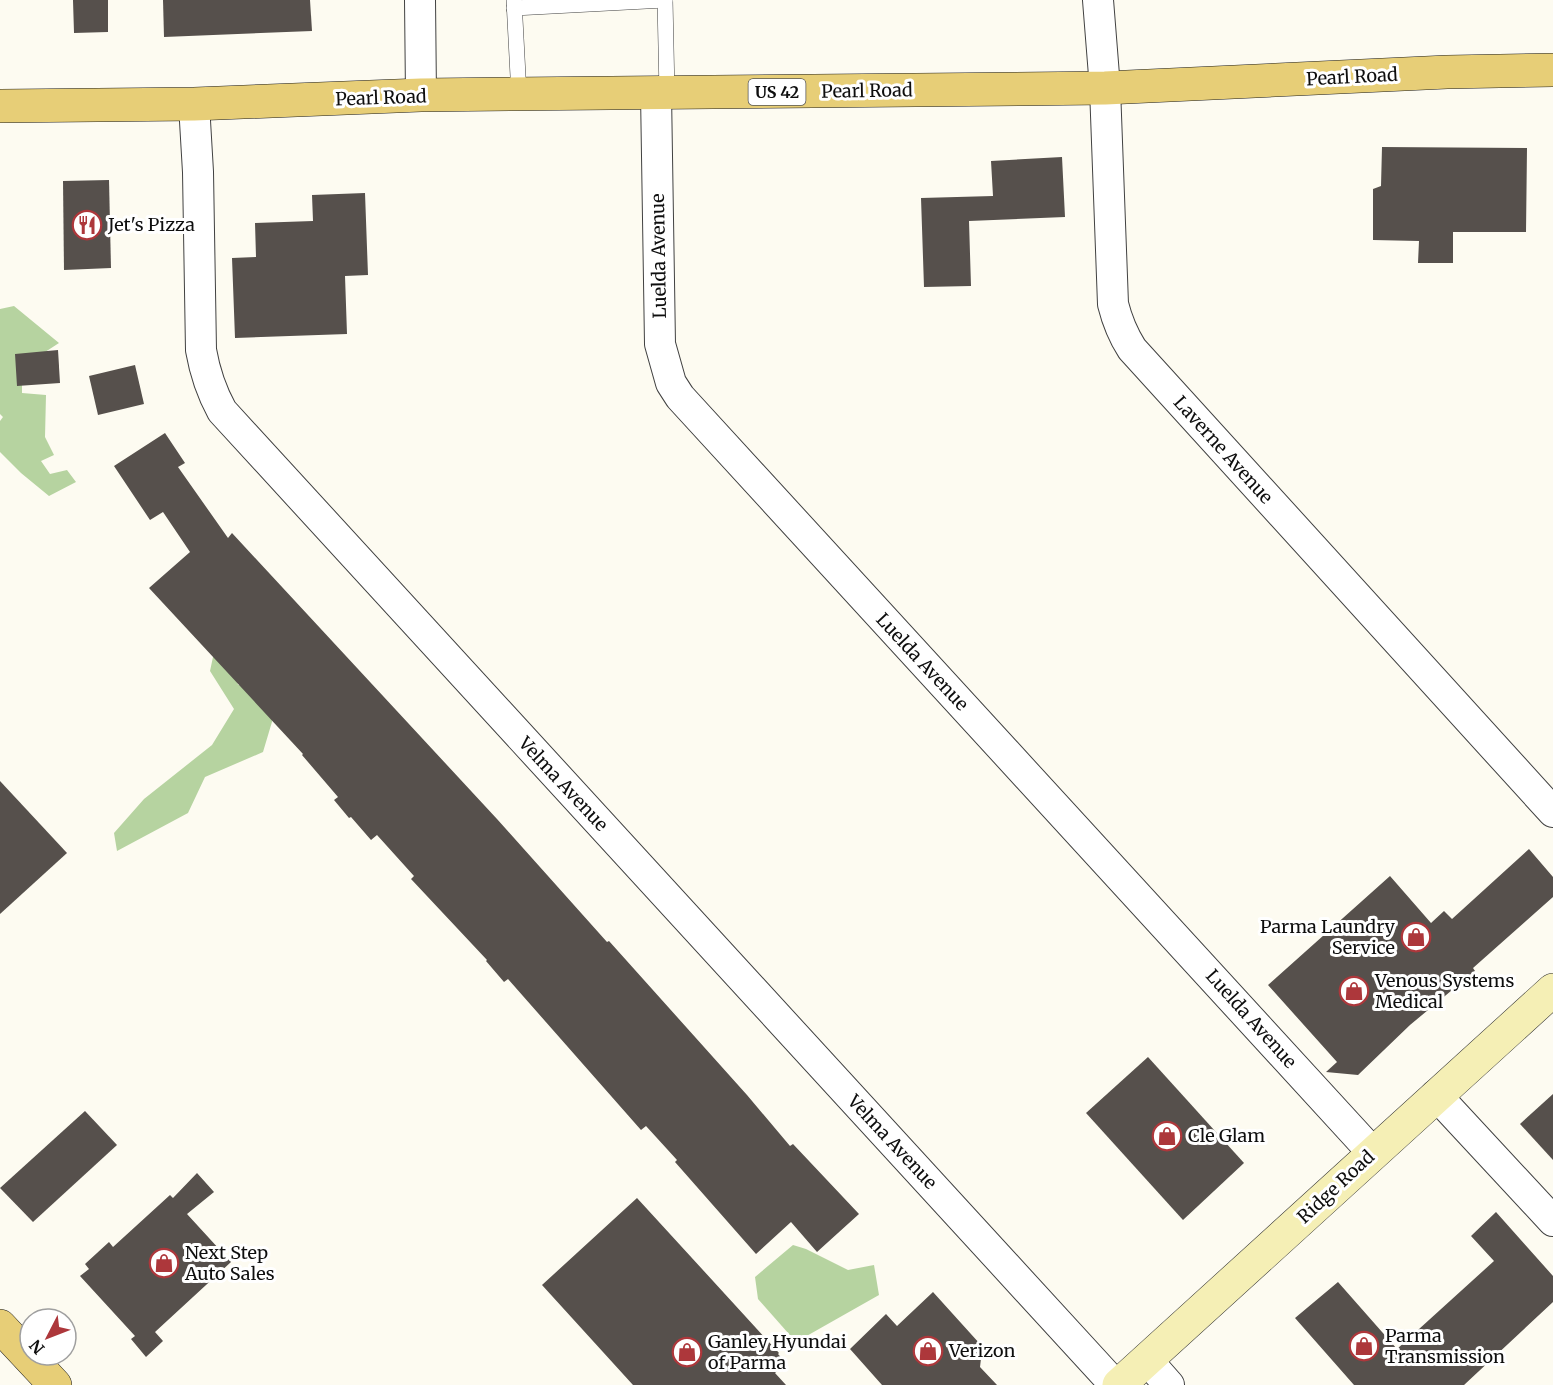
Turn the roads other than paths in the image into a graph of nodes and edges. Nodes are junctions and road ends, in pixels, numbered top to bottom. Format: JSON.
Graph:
{"nodes":[{"id":1,"x":420,"y":0,"type":"edge"},
{"id":2,"x":665,"y":0,"type":"edge"},
{"id":3,"x":1098,"y":0,"type":"edge"},
{"id":4,"x":514,"y":4,"type":"edge"},
{"id":5,"x":1553,"y":70,"type":"edge"},
{"id":6,"x":1105,"y":88,"type":"junction"},
{"id":7,"x":662,"y":93,"type":"junction"},
{"id":8,"x":421,"y":95,"type":"junction"},
{"id":9,"x":519,"y":95,"type":"junction"},
{"id":10,"x":194,"y":104,"type":"junction"},
{"id":11,"x":0,"y":106,"type":"edge"},
{"id":12,"x":1553,"y":812,"type":"edge"},
{"id":13,"x":1553,"y":990,"type":"edge"},
{"id":14,"x":1437,"y":1095,"type":"junction"},
{"id":15,"x":1373,"y":1153,"type":"junction"},
{"id":16,"x":1553,"y":1221,"type":"edge"},
{"id":17,"x":0,"y":1326,"type":"edge"},
{"id":18,"x":1146,"y":1360,"type":"junction"},
{"id":19,"x":55,"y":1385,"type":"edge"},
{"id":20,"x":1117,"y":1385,"type":"edge"},
{"id":21,"x":1169,"y":1385,"type":"edge"}],
"edges":[{"from":1,"to":8,"type":"street"},
{"from":2,"to":4,"type":"lane"},
{"from":2,"to":7,"type":"lane"},
{"from":3,"to":6,"type":"street","name":"Laverne Avenue"},
{"from":4,"to":9,"type":"lane"},
{"from":5,"to":6,"type":"main road","name":"Pearl Road","number":"US 42"},
{"from":6,"to":7,"type":"main road","name":"Pearl Road","number":"US 42"},
{"from":6,"to":12,"type":"street","name":"Laverne Avenue"},
{"from":7,"to":9,"type":"main road","name":"Pearl Road","number":"US 42"},
{"from":7,"to":15,"type":"street","name":"Luelda Avenue"},
{"from":8,"to":9,"type":"main road","name":"Pearl Road","number":"US 42"},
{"from":8,"to":10,"type":"main road","name":"Pearl Road","number":"US 42"},
{"from":10,"to":11,"type":"main road","name":"Pearl Road","number":"US 42"},
{"from":10,"to":20,"type":"street","name":"Velma Avenue"},
{"from":13,"to":14,"type":"main road","name":"Ridge Road"},
{"from":14,"to":15,"type":"main road","name":"Ridge Road"},
{"from":14,"to":16,"type":"street"},
{"from":15,"to":18,"type":"main road","name":"Ridge Road"},
{"from":17,"to":19,"type":"main road"},
{"from":18,"to":20,"type":"main road","name":"Ridge Road"},
{"from":18,"to":21,"type":"street"}]}
